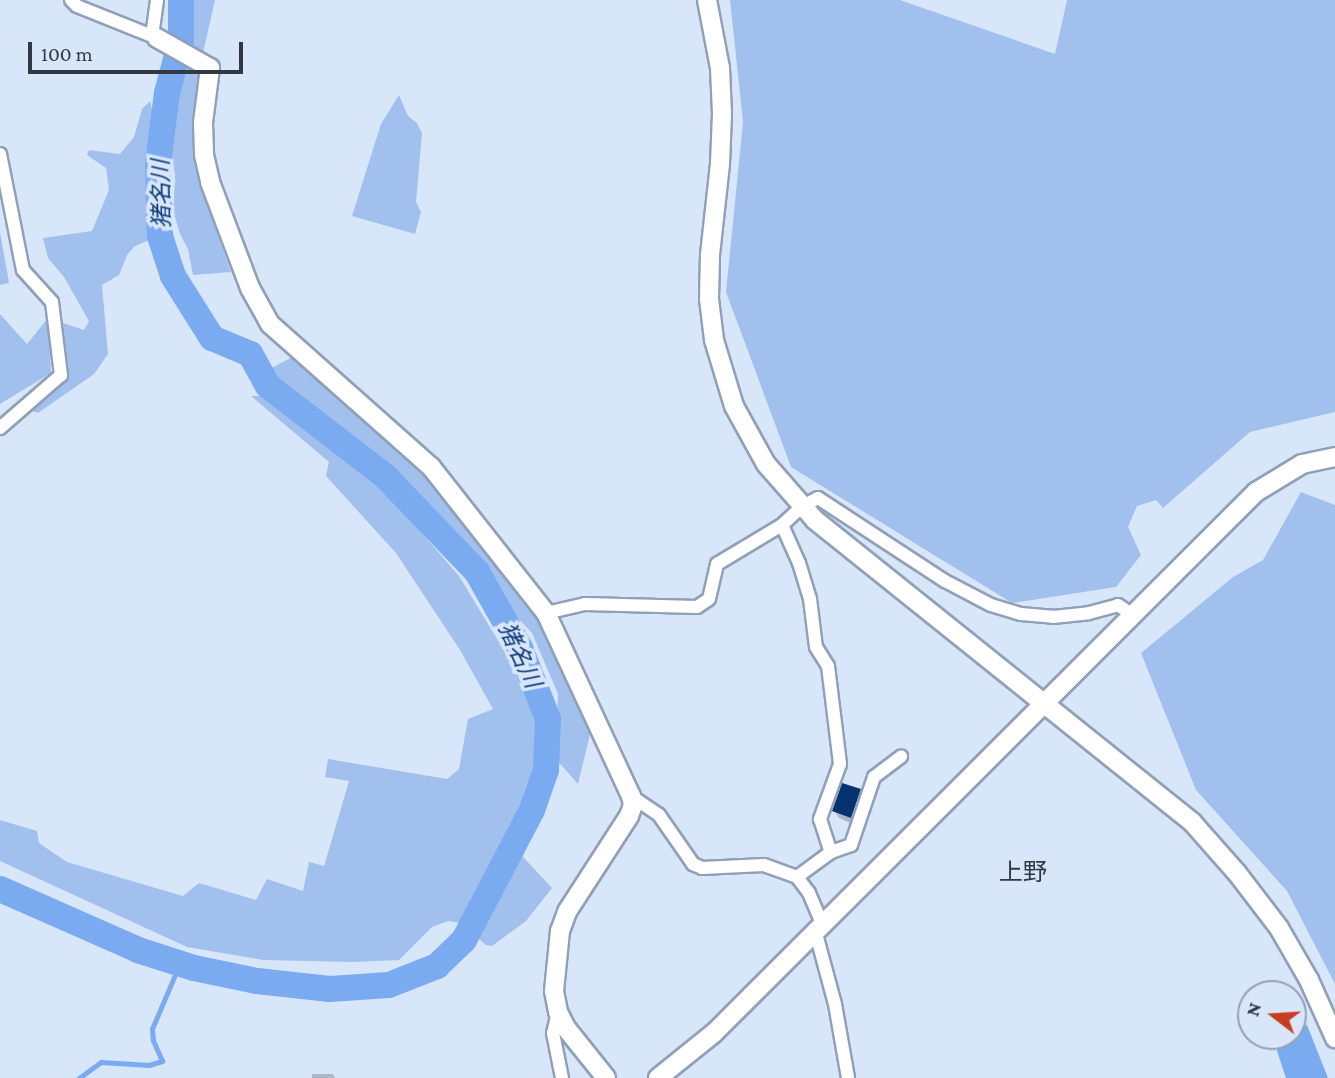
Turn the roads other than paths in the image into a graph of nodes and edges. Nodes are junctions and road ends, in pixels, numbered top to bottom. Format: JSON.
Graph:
{"nodes":[{"id":1,"x":71,"y":0,"type":"edge"},
{"id":2,"x":157,"y":0,"type":"edge"},
{"id":3,"x":707,"y":0,"type":"edge"},
{"id":4,"x":154,"y":37,"type":"junction"},
{"id":5,"x":0,"y":154,"type":"edge"},
{"id":6,"x":0,"y":428,"type":"edge"},
{"id":7,"x":1335,"y":457,"type":"edge"},
{"id":8,"x":801,"y":507,"type":"junction"},
{"id":9,"x":782,"y":525,"type":"junction"},
{"id":10,"x":546,"y":612,"type":"junction"},
{"id":11,"x":1133,"y":615,"type":"junction"},
{"id":12,"x":1044,"y":703,"type":"junction"},
{"id":13,"x":901,"y":757,"type":"dead end"},
{"id":14,"x":631,"y":796,"type":"junction"},
{"id":15,"x":831,"y":852,"type":"junction"},
{"id":16,"x":797,"y":877,"type":"junction"},
{"id":17,"x":819,"y":926,"type":"junction"},
{"id":18,"x":558,"y":1012,"type":"junction"},
{"id":19,"x":1335,"y":1038,"type":"edge"},
{"id":20,"x":562,"y":1078,"type":"edge"},
{"id":21,"x":606,"y":1078,"type":"edge"},
{"id":22,"x":658,"y":1078,"type":"edge"},
{"id":23,"x":848,"y":1078,"type":"edge"}],
"edges":[{"from":1,"to":4,"type":"street"},
{"from":2,"to":4,"type":"street"},
{"from":3,"to":8,"type":"street"},
{"from":4,"to":10,"type":"street"},
{"from":5,"to":6,"type":"street"},
{"from":7,"to":11,"type":"street"},
{"from":8,"to":9,"type":"street"},
{"from":8,"to":11,"type":"street"},
{"from":8,"to":12,"type":"street"},
{"from":9,"to":10,"type":"street"},
{"from":9,"to":15,"type":"street"},
{"from":10,"to":14,"type":"street"},
{"from":11,"to":12,"type":"street"},
{"from":12,"to":17,"type":"street"},
{"from":12,"to":19,"type":"street"},
{"from":13,"to":15,"type":"street"},
{"from":14,"to":16,"type":"street"},
{"from":14,"to":18,"type":"street"},
{"from":15,"to":16,"type":"street"},
{"from":16,"to":17,"type":"street"},
{"from":17,"to":22,"type":"street"},
{"from":17,"to":23,"type":"street"},
{"from":18,"to":20,"type":"street"},
{"from":18,"to":21,"type":"street"}]}
